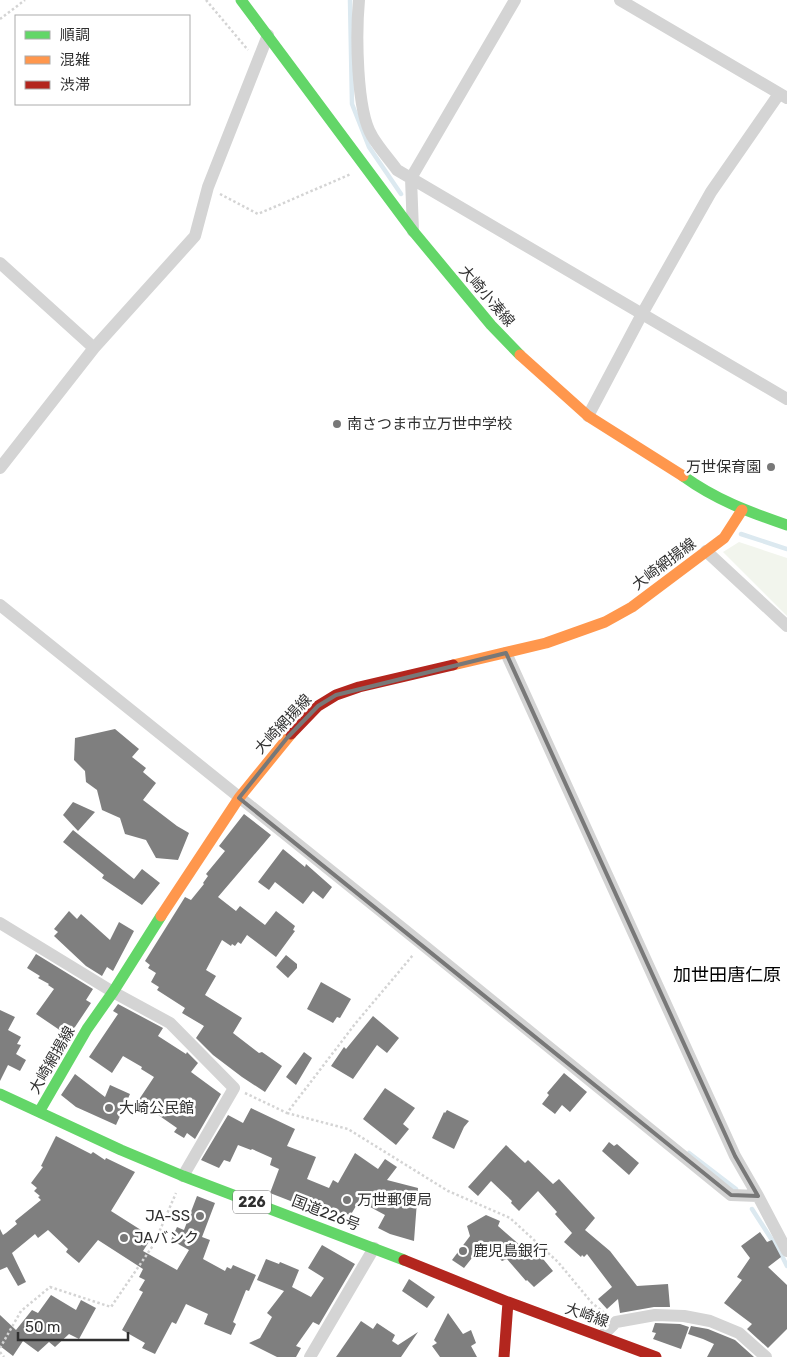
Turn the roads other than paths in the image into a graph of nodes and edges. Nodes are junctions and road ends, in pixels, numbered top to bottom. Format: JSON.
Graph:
{"nodes":[{"id":1,"x":241,"y":0,"type":"edge"},
{"id":2,"x":359,"y":0,"type":"edge"},
{"id":3,"x":516,"y":0,"type":"edge"},
{"id":4,"x":620,"y":0,"type":"edge"},
{"id":5,"x":268,"y":35,"type":"junction"},
{"id":6,"x":783,"y":96,"type":"edge"},
{"id":7,"x":411,"y":178,"type":"junction"},
{"id":8,"x":413,"y":231,"type":"junction"},
{"id":9,"x":0,"y":263,"type":"edge"},
{"id":10,"x":642,"y":314,"type":"junction"},
{"id":11,"x":94,"y":348,"type":"junction"},
{"id":12,"x":787,"y":399,"type":"edge"},
{"id":13,"x":588,"y":416,"type":"junction"},
{"id":14,"x":0,"y":468,"type":"edge"},
{"id":15,"x":742,"y":510,"type":"junction"},
{"id":16,"x":787,"y":525,"type":"edge"},
{"id":17,"x":706,"y":551,"type":"junction"},
{"id":18,"x":0,"y":605,"type":"edge"},
{"id":19,"x":787,"y":626,"type":"edge"},
{"id":20,"x":506,"y":653,"type":"junction"},
{"id":21,"x":239,"y":798,"type":"junction"},
{"id":22,"x":0,"y":923,"type":"edge"},
{"id":23,"x":114,"y":992,"type":"junction"},
{"id":24,"x":0,"y":1094,"type":"edge"},
{"id":25,"x":39,"y":1112,"type":"junction"},
{"id":26,"x":183,"y":1176,"type":"junction"},
{"id":27,"x":758,"y":1196,"type":"junction"},
{"id":28,"x":374,"y":1248,"type":"junction"},
{"id":29,"x":787,"y":1251,"type":"edge"},
{"id":30,"x":508,"y":1302,"type":"junction"},
{"id":31,"x":602,"y":1336,"type":"junction"},
{"id":32,"x":310,"y":1357,"type":"edge"},
{"id":33,"x":504,"y":1357,"type":"edge"},
{"id":34,"x":656,"y":1357,"type":"edge"},
{"id":35,"x":766,"y":1357,"type":"edge"}],
"edges":[{"from":1,"to":5,"type":"main road","name":"大崎小湊線"},
{"from":2,"to":7,"type":"street"},
{"from":3,"to":7,"type":"street"},
{"from":4,"to":6,"type":"street"},
{"from":5,"to":8,"type":"main road","name":"大崎小湊線"},
{"from":5,"to":11,"type":"street"},
{"from":6,"to":10,"type":"street"},
{"from":7,"to":8,"type":"street"},
{"from":7,"to":10,"type":"street"},
{"from":8,"to":13,"type":"main road","name":"大崎小湊線"},
{"from":9,"to":11,"type":"street"},
{"from":10,"to":12,"type":"street"},
{"from":10,"to":13,"type":"street"},
{"from":11,"to":14,"type":"street"},
{"from":13,"to":15,"type":"main road","name":"大崎小湊線"},
{"from":15,"to":16,"type":"main road","name":"大崎小湊線"},
{"from":15,"to":17,"type":"main road","name":"大崎網揚線"},
{"from":17,"to":19,"type":"street"},
{"from":17,"to":20,"type":"main road","name":"大崎網揚線"},
{"from":18,"to":21,"type":"street"},
{"from":20,"to":21,"type":"main road","name":"大崎網揚線"},
{"from":20,"to":27,"type":"street"},
{"from":21,"to":23,"type":"main road","name":"大崎網揚線"},
{"from":21,"to":27,"type":"street"},
{"from":22,"to":23,"type":"street"},
{"from":23,"to":25,"type":"main road","name":"大崎網揚線"},
{"from":23,"to":26,"type":"street"},
{"from":24,"to":25,"type":"main road","name":"国道226号","number":"226"},
{"from":25,"to":26,"type":"main road","name":"国道226号","number":"226"},
{"from":26,"to":28,"type":"main road","name":"国道226号","number":"226"},
{"from":27,"to":29,"type":"street"},
{"from":28,"to":30,"type":"main road","name":"国道226号","number":"226"},
{"from":28,"to":32,"type":"street"},
{"from":30,"to":31,"type":"main road","name":"大崎線"},
{"from":30,"to":33,"type":"main road"},
{"from":31,"to":34,"type":"main road","name":"大崎線"},
{"from":31,"to":35,"type":"street"}]}
